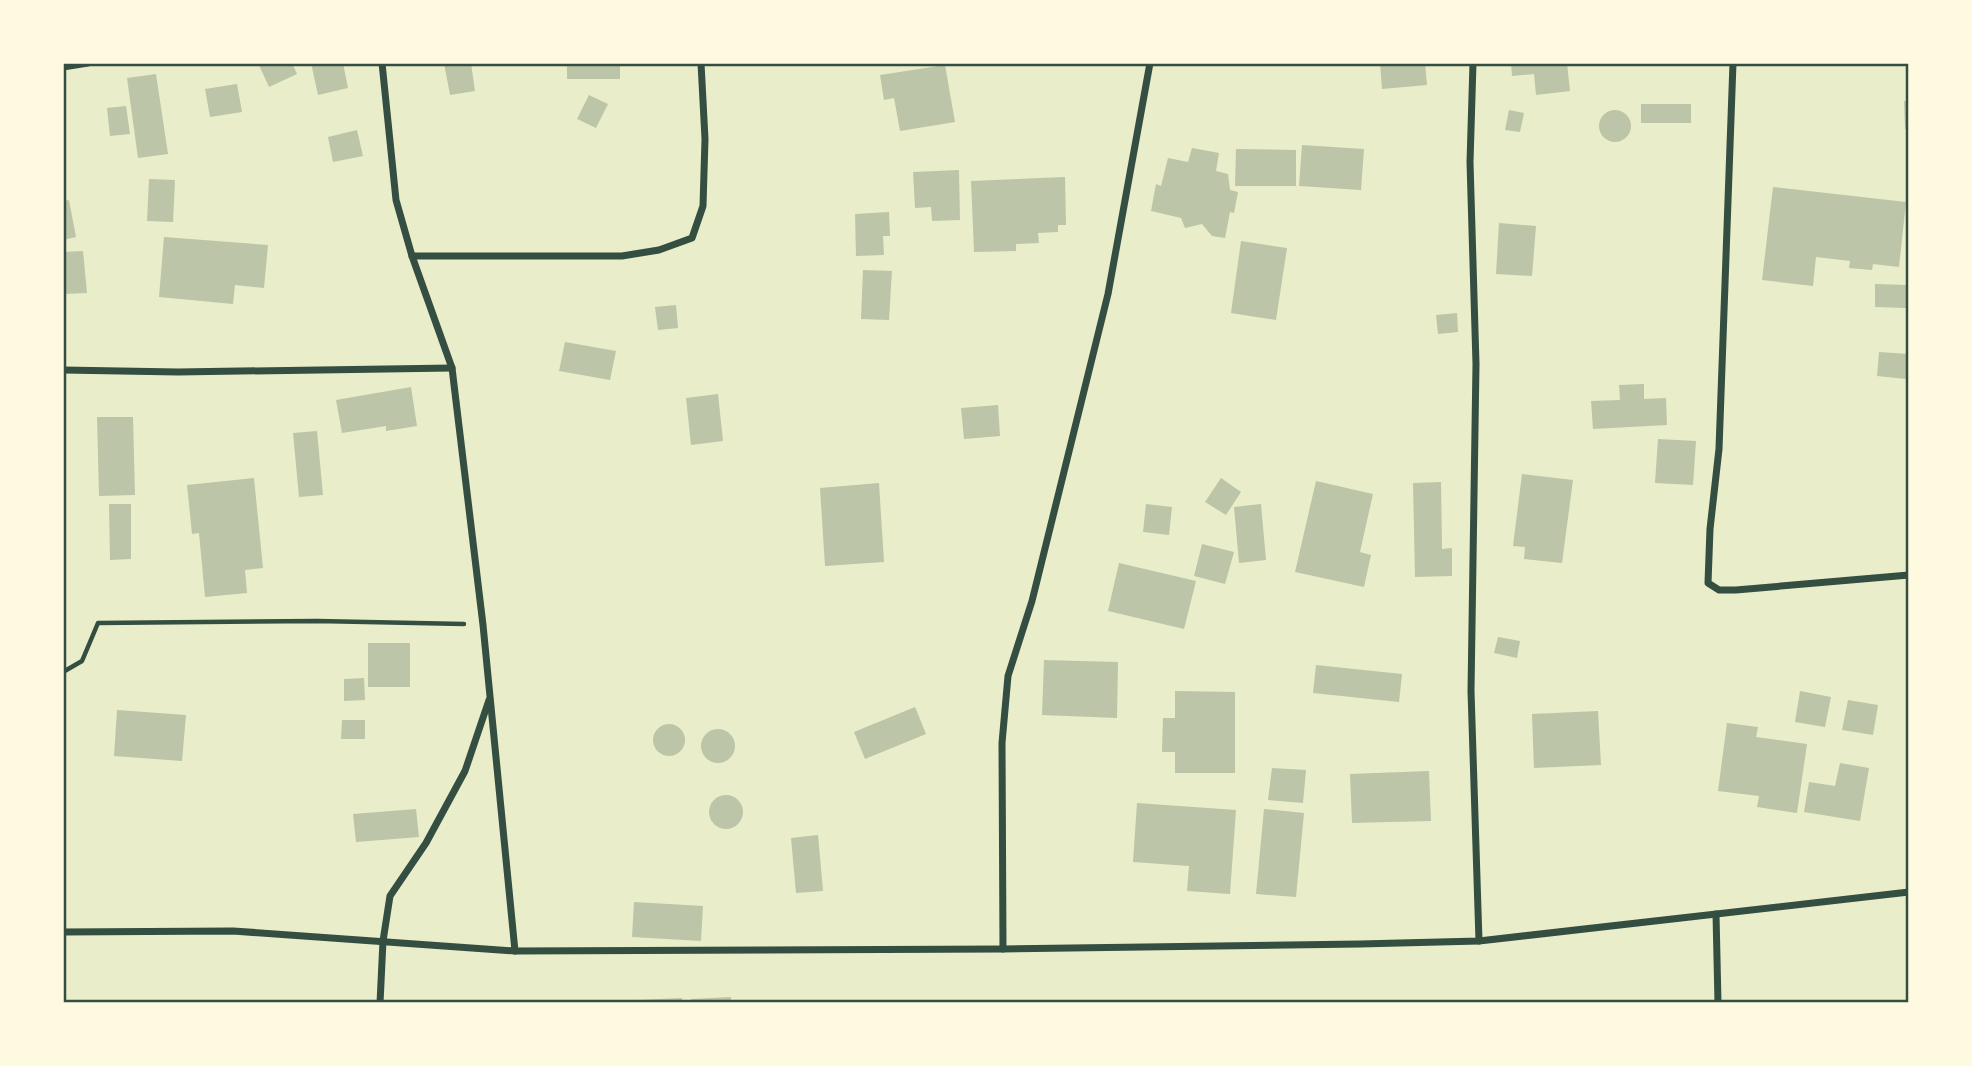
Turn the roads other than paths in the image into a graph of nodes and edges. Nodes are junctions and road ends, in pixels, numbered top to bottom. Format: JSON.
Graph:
{"nodes":[{"id":1,"x":88,"y":63,"type":"edge"},
{"id":2,"x":382,"y":63,"type":"edge"},
{"id":3,"x":701,"y":63,"type":"edge"},
{"id":4,"x":1150,"y":63,"type":"edge"},
{"id":5,"x":1473,"y":63,"type":"edge"},
{"id":6,"x":1733,"y":63,"type":"edge"},
{"id":7,"x":63,"y":66,"type":"edge"},
{"id":8,"x":412,"y":256,"type":"junction"},
{"id":9,"x":452,"y":368,"type":"junction"},
{"id":10,"x":63,"y":370,"type":"edge"},
{"id":11,"x":1909,"y":575,"type":"edge"},
{"id":12,"x":490,"y":698,"type":"junction"},
{"id":13,"x":1909,"y":892,"type":"edge"},
{"id":14,"x":1716,"y":914,"type":"junction"},
{"id":15,"x":63,"y":932,"type":"edge"},
{"id":16,"x":383,"y":941,"type":"junction"},
{"id":17,"x":1479,"y":941,"type":"junction"},
{"id":18,"x":1003,"y":949,"type":"junction"},
{"id":19,"x":515,"y":951,"type":"junction"},
{"id":20,"x":380,"y":1003,"type":"edge"},
{"id":21,"x":1718,"y":1003,"type":"edge"}],
"edges":[{"from":1,"to":7,"type":"street"},
{"from":2,"to":8,"type":"street"},
{"from":3,"to":8,"type":"street"},
{"from":4,"to":18,"type":"street"},
{"from":5,"to":17,"type":"street"},
{"from":6,"to":11,"type":"street"},
{"from":8,"to":9,"type":"street"},
{"from":9,"to":10,"type":"street"},
{"from":9,"to":12,"type":"street"},
{"from":12,"to":16,"type":"street"},
{"from":12,"to":19,"type":"street"},
{"from":13,"to":14,"type":"street"},
{"from":14,"to":17,"type":"street"},
{"from":14,"to":21,"type":"street"},
{"from":15,"to":16,"type":"street"},
{"from":16,"to":19,"type":"street"},
{"from":16,"to":20,"type":"street"},
{"from":17,"to":18,"type":"street"},
{"from":18,"to":19,"type":"street"}]}
